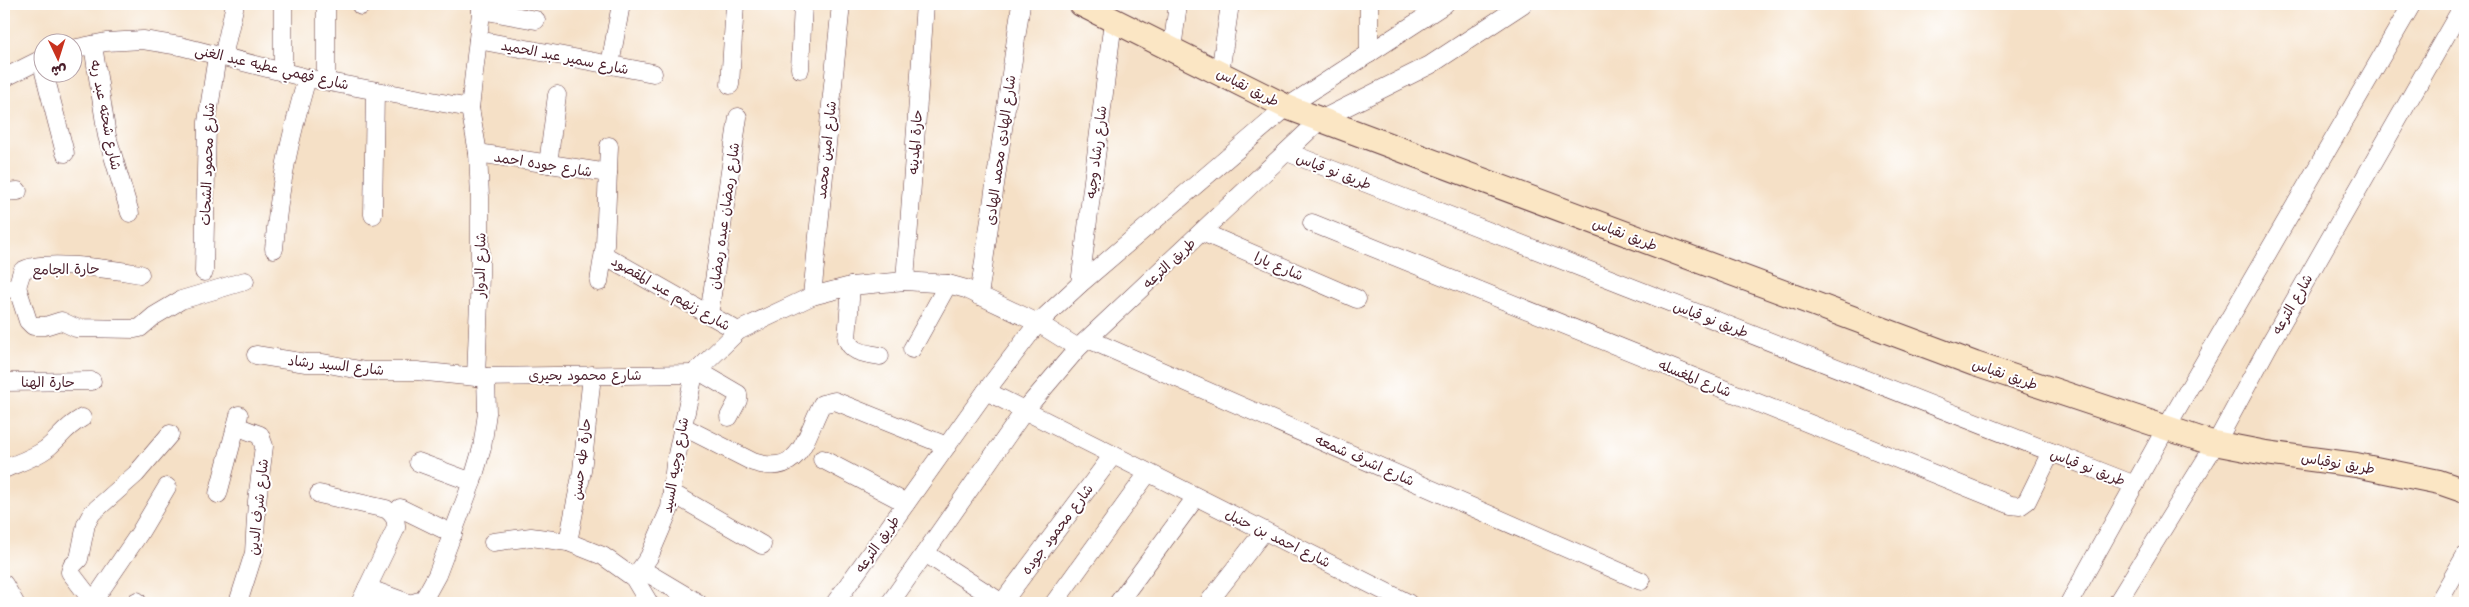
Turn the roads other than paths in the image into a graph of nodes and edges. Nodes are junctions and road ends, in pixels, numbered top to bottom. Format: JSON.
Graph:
{"nodes":[{"id":1,"x":234,"y":4,"type":"edge"},
{"id":2,"x":283,"y":4,"type":"edge"},
{"id":3,"x":326,"y":4,"type":"edge"},
{"id":4,"x":621,"y":4,"type":"edge"},
{"id":5,"x":736,"y":4,"type":"edge"},
{"id":6,"x":803,"y":4,"type":"edge"},
{"id":7,"x":840,"y":4,"type":"edge"},
{"id":8,"x":924,"y":4,"type":"edge"},
{"id":9,"x":1021,"y":4,"type":"edge"},
{"id":10,"x":1081,"y":4,"type":"edge"},
{"id":11,"x":1178,"y":4,"type":"edge"},
{"id":12,"x":1230,"y":4,"type":"edge"},
{"id":13,"x":1369,"y":4,"type":"edge"},
{"id":14,"x":1523,"y":4,"type":"edge"},
{"id":15,"x":2412,"y":4,"type":"edge"},
{"id":16,"x":2464,"y":4,"type":"edge"},
{"id":17,"x":482,"y":7,"type":"edge"},
{"id":18,"x":1436,"y":7,"type":"edge"},
{"id":19,"x":536,"y":20,"type":"dead end"},
{"id":20,"x":1113,"y":21,"type":"junction"},
{"id":21,"x":478,"y":40,"type":"junction"},
{"id":22,"x":93,"y":45,"type":"junction"},
{"id":23,"x":82,"y":47,"type":"edge"},
{"id":24,"x":1172,"y":49,"type":"junction"},
{"id":25,"x":1369,"y":54,"type":"junction"},
{"id":26,"x":220,"y":56,"type":"junction"},
{"id":27,"x":610,"y":65,"type":"junction"},
{"id":28,"x":32,"y":68,"type":"edge"},
{"id":29,"x":800,"y":69,"type":"dead end"},
{"id":30,"x":283,"y":73,"type":"junction"},
{"id":31,"x":652,"y":73,"type":"dead end"},
{"id":32,"x":1220,"y":73,"type":"junction"},
{"id":33,"x":4,"y":78,"type":"edge"},
{"id":34,"x":307,"y":78,"type":"junction"},
{"id":35,"x":326,"y":80,"type":"junction"},
{"id":36,"x":47,"y":82,"type":"edge"},
{"id":37,"x":730,"y":85,"type":"dead end"},
{"id":38,"x":375,"y":91,"type":"junction"},
{"id":39,"x":557,"y":95,"type":"dead end"},
{"id":40,"x":470,"y":108,"type":"junction"},
{"id":41,"x":1287,"y":108,"type":"junction"},
{"id":42,"x":738,"y":117,"type":"dead end"},
{"id":43,"x":1320,"y":120,"type":"junction"},
{"id":44,"x":609,"y":146,"type":"dead end"},
{"id":45,"x":1287,"y":152,"type":"junction"},
{"id":46,"x":65,"y":153,"type":"dead end"},
{"id":47,"x":478,"y":154,"type":"junction"},
{"id":48,"x":548,"y":164,"type":"junction"},
{"id":49,"x":608,"y":174,"type":"junction"},
{"id":50,"x":130,"y":213,"type":"dead end"},
{"id":51,"x":373,"y":215,"type":"dead end"},
{"id":52,"x":1312,"y":223,"type":"dead end"},
{"id":53,"x":1202,"y":232,"type":"junction"},
{"id":54,"x":274,"y":249,"type":"dead end"},
{"id":55,"x":604,"y":255,"type":"junction"},
{"id":56,"x":204,"y":272,"type":"dead end"},
{"id":57,"x":140,"y":274,"type":"dead end"},
{"id":58,"x":245,"y":281,"type":"dead end"},
{"id":59,"x":905,"y":281,"type":"junction"},
{"id":60,"x":599,"y":282,"type":"dead end"},
{"id":61,"x":948,"y":284,"type":"junction"},
{"id":62,"x":1080,"y":284,"type":"junction"},
{"id":63,"x":851,"y":286,"type":"junction"},
{"id":64,"x":11,"y":288,"type":"edge"},
{"id":65,"x":812,"y":296,"type":"junction"},
{"id":66,"x":979,"y":296,"type":"junction"},
{"id":67,"x":1357,"y":299,"type":"dead end"},
{"id":68,"x":709,"y":315,"type":"junction"},
{"id":69,"x":1038,"y":323,"type":"junction"},
{"id":70,"x":738,"y":331,"type":"junction"},
{"id":71,"x":1083,"y":344,"type":"junction"},
{"id":72,"x":912,"y":349,"type":"dead end"},
{"id":73,"x":256,"y":355,"type":"dead end"},
{"id":74,"x":880,"y":356,"type":"dead end"},
{"id":75,"x":696,"y":372,"type":"junction"},
{"id":76,"x":592,"y":375,"type":"junction"},
{"id":77,"x":481,"y":377,"type":"junction"},
{"id":78,"x":92,"y":381,"type":"dead end"},
{"id":79,"x":4,"y":382,"type":"edge"},
{"id":80,"x":986,"y":391,"type":"junction"},
{"id":81,"x":1025,"y":410,"type":"junction"},
{"id":82,"x":729,"y":417,"type":"dead end"},
{"id":83,"x":82,"y":418,"type":"dead end"},
{"id":84,"x":682,"y":426,"type":"junction"},
{"id":85,"x":2174,"y":430,"type":"junction"},
{"id":86,"x":170,"y":434,"type":"dead end"},
{"id":87,"x":2212,"y":442,"type":"junction"},
{"id":88,"x":947,"y":446,"type":"junction"},
{"id":89,"x":2052,"y":452,"type":"junction"},
{"id":90,"x":1113,"y":455,"type":"junction"},
{"id":91,"x":822,"y":459,"type":"dead end"},
{"id":92,"x":418,"y":462,"type":"dead end"},
{"id":93,"x":4,"y":469,"type":"edge"},
{"id":94,"x":1148,"y":473,"type":"junction"},
{"id":95,"x":472,"y":482,"type":"junction"},
{"id":96,"x":2135,"y":485,"type":"junction"},
{"id":97,"x":167,"y":487,"type":"dead end"},
{"id":98,"x":2465,"y":491,"type":"edge"},
{"id":99,"x":672,"y":493,"type":"junction"},
{"id":100,"x":218,"y":494,"type":"dead end"},
{"id":101,"x":319,"y":494,"type":"dead end"},
{"id":102,"x":1196,"y":497,"type":"junction"},
{"id":103,"x":906,"y":503,"type":"junction"},
{"id":104,"x":400,"y":508,"type":"dead end"},
{"id":105,"x":1264,"y":531,"type":"junction"},
{"id":106,"x":453,"y":534,"type":"junction"},
{"id":107,"x":493,"y":542,"type":"dead end"},
{"id":108,"x":568,"y":542,"type":"junction"},
{"id":109,"x":762,"y":545,"type":"dead end"},
{"id":110,"x":925,"y":553,"type":"junction"},
{"id":111,"x":2465,"y":556,"type":"edge"},
{"id":112,"x":637,"y":574,"type":"junction"},
{"id":113,"x":1641,"y":581,"type":"dead end"},
{"id":114,"x":4,"y":584,"type":"edge"},
{"id":115,"x":364,"y":596,"type":"edge"},
{"id":116,"x":1385,"y":598,"type":"edge"},
{"id":117,"x":92,"y":602,"type":"edge"},
{"id":118,"x":15,"y":603,"type":"edge"},
{"id":119,"x":238,"y":603,"type":"edge"},
{"id":120,"x":408,"y":603,"type":"edge"},
{"id":121,"x":412,"y":603,"type":"edge"},
{"id":122,"x":650,"y":603,"type":"edge"},
{"id":123,"x":698,"y":603,"type":"edge"},
{"id":124,"x":835,"y":603,"type":"edge"},
{"id":125,"x":890,"y":603,"type":"edge"},
{"id":126,"x":1003,"y":603,"type":"edge"},
{"id":127,"x":1054,"y":603,"type":"edge"},
{"id":128,"x":1118,"y":603,"type":"edge"},
{"id":129,"x":1208,"y":603,"type":"edge"},
{"id":130,"x":1408,"y":603,"type":"edge"},
{"id":131,"x":2069,"y":603,"type":"edge"},
{"id":132,"x":2118,"y":603,"type":"edge"},
{"id":133,"x":2438,"y":603,"type":"edge"}],
"edges":[{"from":1,"to":26,"type":"street","name":"شارع محمود الشحات"},
{"from":2,"to":30,"type":"street"},
{"from":3,"to":35,"type":"street"},
{"from":4,"to":27,"type":"street"},
{"from":5,"to":37,"type":"street"},
{"from":6,"to":29,"type":"street"},
{"from":7,"to":65,"type":"street","name":"شارع امين محمد"},
{"from":8,"to":59,"type":"street","name":"حارة المدينه"},
{"from":9,"to":66,"type":"street","name":"شارع الهادى محمد الهادى"},
{"from":10,"to":20,"type":"street","name":"طريق نقباس"},
{"from":11,"to":24,"type":"street"},
{"from":12,"to":32,"type":"street"},
{"from":13,"to":25,"type":"street"},
{"from":14,"to":43,"type":"street","name":"طريق الترعه"},
{"from":15,"to":85,"type":"street"},
{"from":16,"to":87,"type":"street","name":"شارع الترعه"},
{"from":17,"to":19,"type":"street"},
{"from":17,"to":21,"type":"street","name":"شارع الدوار"},
{"from":18,"to":25,"type":"street","name":"طريق الترعه"},
{"from":20,"to":24,"type":"street","name":"طريق نقباس"},
{"from":20,"to":62,"type":"street","name":"شارع رشاد وجيه"},
{"from":21,"to":27,"type":"street","name":"شارع سمير عبد الحميد"},
{"from":21,"to":40,"type":"street","name":"شارع الدوار"},
{"from":22,"to":23,"type":"street","name":"شارع فهمي عطيه عبد الغنى"},
{"from":22,"to":26,"type":"street","name":"شارع فهمي عطيه عبد الغنى"},
{"from":22,"to":50,"type":"street","name":"شارع شحته عبد ربه"},
{"from":24,"to":32,"type":"street","name":"طريق نقباس"},
{"from":25,"to":41,"type":"street","name":"طريق الترعه"},
{"from":26,"to":30,"type":"street","name":"شارع فهمي عطيه عبد الغنى"},
{"from":26,"to":56,"type":"street","name":"شارع محمود الشحات"},
{"from":27,"to":31,"type":"street","name":"شارع سمير عبد الحميد"},
{"from":28,"to":33,"type":"street"},
{"from":30,"to":34,"type":"street","name":"شارع فهمي عطيه عبد الغنى"},
{"from":32,"to":41,"type":"street","name":"طريق نقباس"},
{"from":34,"to":35,"type":"street","name":"شارع فهمي عطيه عبد الغنى"},
{"from":34,"to":54,"type":"street"},
{"from":35,"to":38,"type":"street","name":"شارع فهمي عطيه عبد الغنى"},
{"from":36,"to":46,"type":"street"},
{"from":38,"to":40,"type":"street","name":"شارع فهمي عطيه عبد الغنى"},
{"from":38,"to":51,"type":"street"},
{"from":39,"to":48,"type":"street"},
{"from":40,"to":47,"type":"street","name":"شارع الدوار"},
{"from":41,"to":43,"type":"street","name":"طريق نقباس"},
{"from":41,"to":62,"type":"street","name":"طريق الترعه"},
{"from":42,"to":68,"type":"street","name":"شارع رمضان عبده رمضان"},
{"from":43,"to":45,"type":"street","name":"طريق الترعه"},
{"from":43,"to":85,"type":"street","name":"طريق نقباس"},
{"from":44,"to":49,"type":"street"},
{"from":45,"to":53,"type":"street","name":"طريق الترعه"},
{"from":45,"to":89,"type":"street","name":"طريق نو قياس"},
{"from":47,"to":48,"type":"street","name":"شارع جوده احمد"},
{"from":47,"to":77,"type":"street","name":"شارع الدوار"},
{"from":48,"to":49,"type":"street","name":"شارع جوده احمد"},
{"from":49,"to":55,"type":"street"},
{"from":52,"to":89,"type":"street","name":"شارع المغسله"},
{"from":53,"to":67,"type":"street","name":"شارع يارا"},
{"from":53,"to":71,"type":"street","name":"طريق الترعه"},
{"from":55,"to":60,"type":"street"},
{"from":55,"to":68,"type":"street","name":"شارع زنهم عبد المقصود"},
{"from":57,"to":64,"type":"street","name":"حارة الجامع"},
{"from":58,"to":64,"type":"street"},
{"from":59,"to":61,"type":"street","name":"شارع اشرف شمعه"},
{"from":59,"to":63,"type":"street","name":"شارع اشرف شمعه"},
{"from":61,"to":66,"type":"street","name":"شارع اشرف شمعه"},
{"from":61,"to":72,"type":"street"},
{"from":62,"to":69,"type":"street","name":"طريق الترعه"},
{"from":63,"to":65,"type":"street","name":"شارع اشرف شمعه"},
{"from":63,"to":74,"type":"street"},
{"from":65,"to":70,"type":"street","name":"شارع اشرف شمعه"},
{"from":66,"to":69,"type":"street","name":"شارع اشرف شمعه"},
{"from":68,"to":70,"type":"street","name":"شارع زنهم عبد المقصود"},
{"from":69,"to":71,"type":"street","name":"شارع اشرف شمعه"},
{"from":69,"to":80,"type":"street","name":"طريق الترعه"},
{"from":70,"to":75,"type":"street","name":"شارع اشرف شمعه"},
{"from":71,"to":81,"type":"street","name":"طريق الترعه"},
{"from":71,"to":113,"type":"street","name":"شارع اشرف شمعه"},
{"from":73,"to":77,"type":"street","name":"شارع السيد رشاد"},
{"from":75,"to":76,"type":"street","name":"شارع محمود بحيرى"},
{"from":75,"to":82,"type":"street"},
{"from":75,"to":84,"type":"street","name":"شارع وجيه السيد"},
{"from":76,"to":77,"type":"street","name":"شارع محمود بحيرى"},
{"from":76,"to":108,"type":"street","name":"حارة طه حسن"},
{"from":77,"to":95,"type":"street","name":"شارع الدوار"},
{"from":78,"to":79,"type":"street","name":"حارة الهنا"},
{"from":80,"to":81,"type":"street","name":"شارع احمد بن حنبل"},
{"from":80,"to":88,"type":"street","name":"طريق الترعه"},
{"from":81,"to":90,"type":"street","name":"شارع احمد بن حنبل"},
{"from":81,"to":110,"type":"street","name":"طريق الترعه"},
{"from":83,"to":93,"type":"street"},
{"from":84,"to":88,"type":"street"},
{"from":84,"to":99,"type":"street","name":"شارع وجيه السيد"},
{"from":85,"to":87,"type":"street","name":"طريق نقباس"},
{"from":85,"to":96,"type":"street"},
{"from":86,"to":117,"type":"street"},
{"from":87,"to":98,"type":"street","name":"طريق نوقباس"},
{"from":87,"to":132,"type":"street","name":"شارع الترعه"},
{"from":88,"to":103,"type":"street","name":"طريق الترعه"},
{"from":89,"to":96,"type":"street","name":"طريق نو قياس"},
{"from":90,"to":94,"type":"street","name":"شارع احمد بن حنبل"},
{"from":90,"to":126,"type":"street","name":"شارع محمود جوده"},
{"from":91,"to":103,"type":"street"},
{"from":92,"to":95,"type":"street"},
{"from":94,"to":102,"type":"street","name":"شارع احمد بن حنبل"},
{"from":94,"to":127,"type":"street"},
{"from":95,"to":106,"type":"street","name":"شارع الدوار"},
{"from":96,"to":131,"type":"street"},
{"from":97,"to":117,"type":"street"},
{"from":99,"to":109,"type":"street"},
{"from":99,"to":112,"type":"street","name":"شارع وجيه السيد"},
{"from":100,"to":119,"type":"street","name":"شارع شرف الدين"},
{"from":101,"to":115,"type":"street"},
{"from":102,"to":105,"type":"street","name":"شارع احمد بن حنبل"},
{"from":102,"to":128,"type":"street"},
{"from":103,"to":124,"type":"street","name":"طريق الترعه"},
{"from":104,"to":106,"type":"street"},
{"from":105,"to":116,"type":"street","name":"شارع احمد بن حنبل"},
{"from":105,"to":129,"type":"street"},
{"from":106,"to":121,"type":"street","name":"شارع الدوار"},
{"from":107,"to":108,"type":"street"},
{"from":108,"to":112,"type":"street"},
{"from":110,"to":125,"type":"street","name":"طريق الترعه"},
{"from":110,"to":126,"type":"street"},
{"from":111,"to":133,"type":"street"},
{"from":112,"to":122,"type":"street"},
{"from":112,"to":123,"type":"street"},
{"from":114,"to":118,"type":"street"},
{"from":115,"to":120,"type":"street"},
{"from":116,"to":130,"type":"street","name":"شارع احمد بن حنبل"}]}
